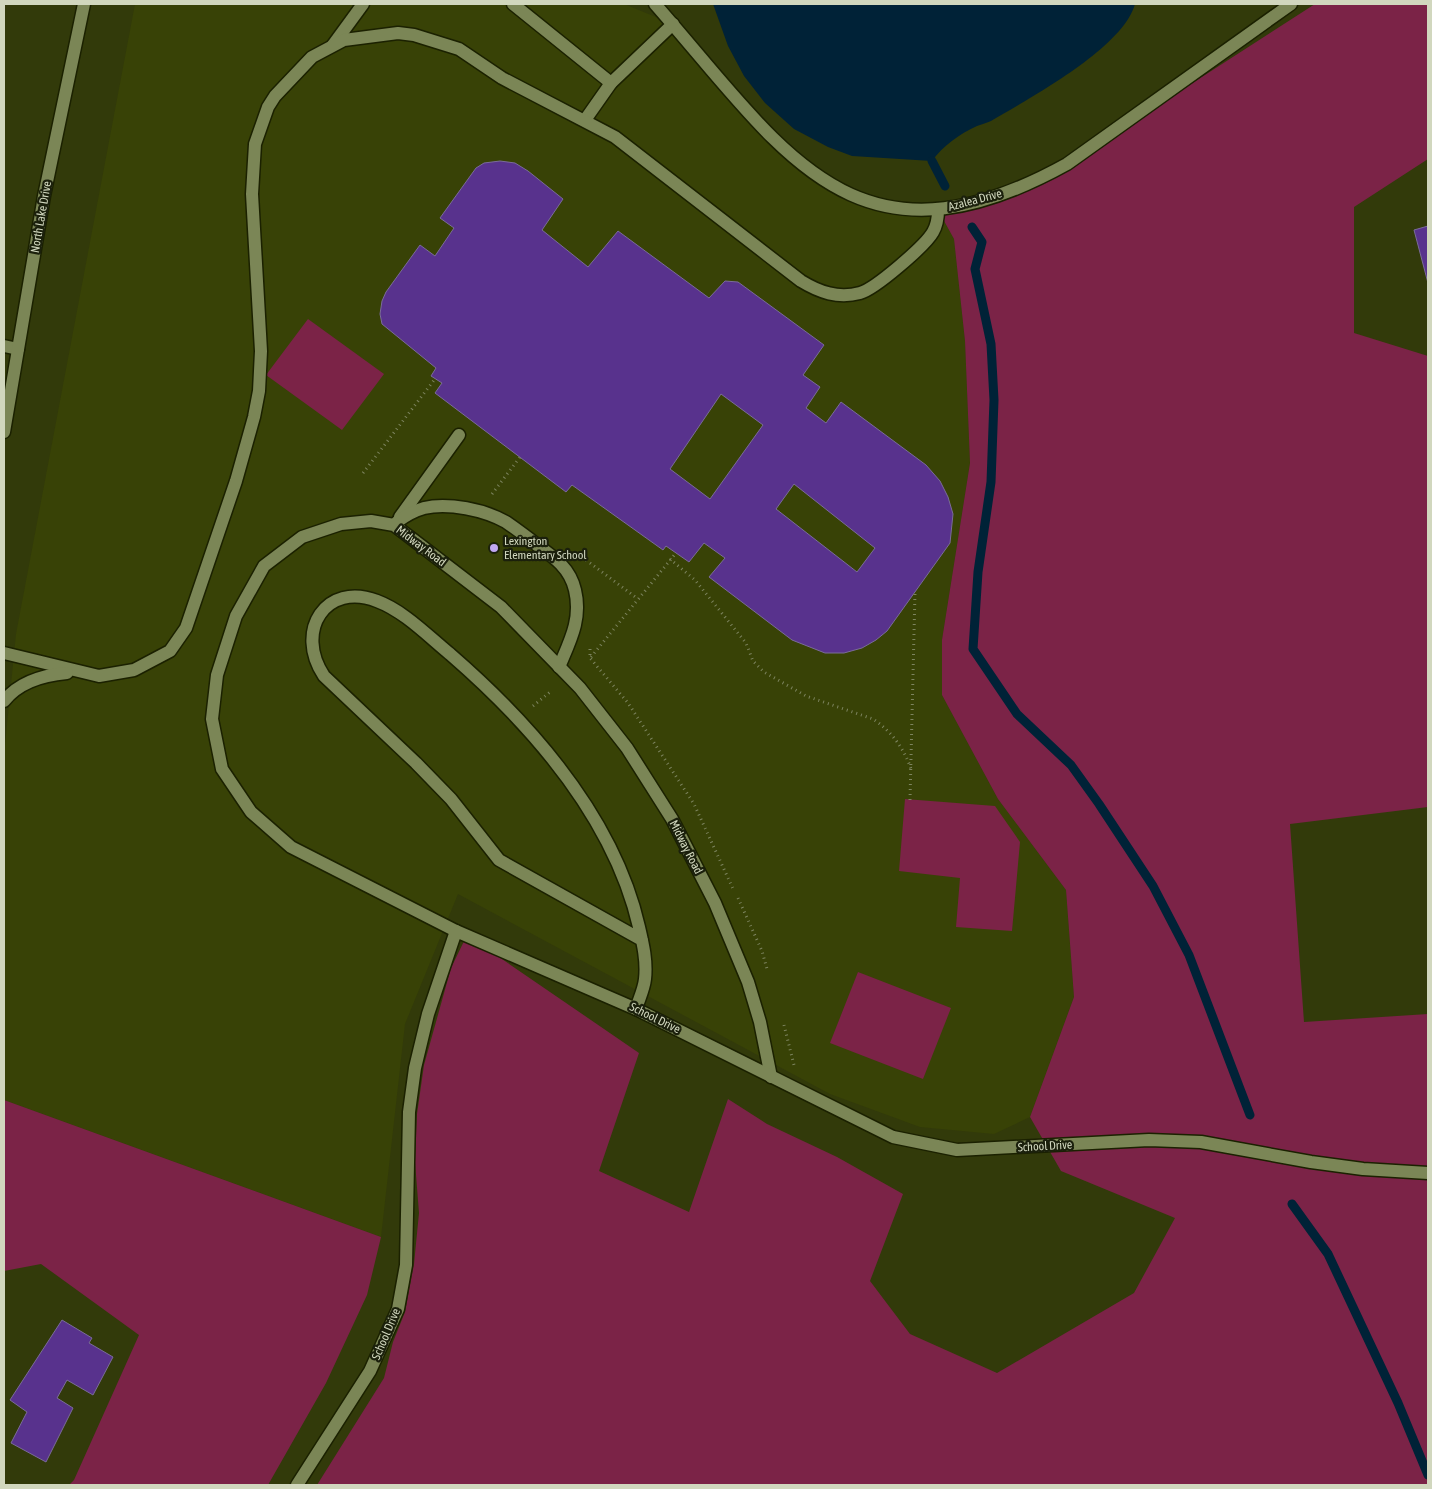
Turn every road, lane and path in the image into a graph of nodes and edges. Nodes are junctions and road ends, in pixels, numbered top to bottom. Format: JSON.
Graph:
{"nodes":[{"id":1,"x":84,"y":4,"type":"edge"},
{"id":2,"x":363,"y":4,"type":"edge"},
{"id":3,"x":514,"y":4,"type":"edge"},
{"id":4,"x":655,"y":4,"type":"edge"},
{"id":5,"x":1291,"y":4,"type":"edge"},
{"id":6,"x":673,"y":24,"type":"junction"},
{"id":7,"x":331,"y":47,"type":"junction"},
{"id":8,"x":611,"y":83,"type":"junction"},
{"id":9,"x":585,"y":120,"type":"junction"},
{"id":10,"x":938,"y":210,"type":"junction"},
{"id":11,"x":4,"y":346,"type":"edge"},
{"id":12,"x":18,"y":349,"type":"junction"},
{"id":13,"x":436,"y":379,"type":"dead end"},
{"id":14,"x":4,"y":432,"type":"edge"},
{"id":15,"x":459,"y":435,"type":"dead end"},
{"id":16,"x":520,"y":457,"type":"dead end"},
{"id":17,"x":363,"y":473,"type":"dead end"},
{"id":18,"x":492,"y":494,"type":"dead end"},
{"id":19,"x":395,"y":523,"type":"junction"},
{"id":20,"x":676,"y":552,"type":"dead end"},
{"id":21,"x":670,"y":559,"type":"junction"},
{"id":22,"x":915,"y":592,"type":"dead end"},
{"id":23,"x":4,"y":653,"type":"edge"},
{"id":24,"x":590,"y":658,"type":"dead end"},
{"id":25,"x":559,"y":667,"type":"junction"},
{"id":26,"x":74,"y":672,"type":"junction"},
{"id":27,"x":4,"y":701,"type":"edge"},
{"id":28,"x":911,"y":769,"type":"junction"},
{"id":29,"x":910,"y":800,"type":"dead end"},
{"id":30,"x":456,"y":931,"type":"junction"},
{"id":31,"x":642,"y":940,"type":"junction"},
{"id":32,"x":636,"y":1008,"type":"junction"},
{"id":33,"x":771,"y":1077,"type":"junction"},
{"id":34,"x":1428,"y":1173,"type":"edge"},
{"id":35,"x":297,"y":1485,"type":"edge"}],
"edges":[{"from":1,"to":12,"type":"street","name":"North Lake Drive"},
{"from":2,"to":7,"type":"street"},
{"from":3,"to":8,"type":"street"},
{"from":4,"to":6,"type":"street","name":"Azalea Drive"},
{"from":5,"to":10,"type":"street","name":"Azalea Drive"},
{"from":6,"to":8,"type":"street"},
{"from":6,"to":10,"type":"street","name":"Azalea Drive"},
{"from":7,"to":9,"type":"street"},
{"from":7,"to":26,"type":"street"},
{"from":8,"to":9,"type":"street"},
{"from":9,"to":10,"type":"street"},
{"from":11,"to":12,"type":"street"},
{"from":12,"to":14,"type":"street","name":"North Lake Drive"},
{"from":13,"to":17,"type":"path"},
{"from":15,"to":19,"type":"street"},
{"from":16,"to":18,"type":"path"},
{"from":19,"to":25,"type":"street","name":"Midway Road"},
{"from":19,"to":25,"type":"street"},
{"from":19,"to":30,"type":"street","name":"Midway Road"},
{"from":20,"to":21,"type":"path"},
{"from":21,"to":24,"type":"path"},
{"from":21,"to":28,"type":"path"},
{"from":22,"to":28,"type":"path"},
{"from":23,"to":26,"type":"street"},
{"from":25,"to":33,"type":"street","name":"Midway Road"},
{"from":26,"to":27,"type":"street"},
{"from":28,"to":29,"type":"path"},
{"from":30,"to":32,"type":"street","name":"School Drive"},
{"from":30,"to":35,"type":"street","name":"School Drive"},
{"from":31,"to":31,"type":"street"},
{"from":31,"to":32,"type":"street"},
{"from":32,"to":33,"type":"street","name":"School Drive"},
{"from":33,"to":34,"type":"street","name":"School Drive"}]}
